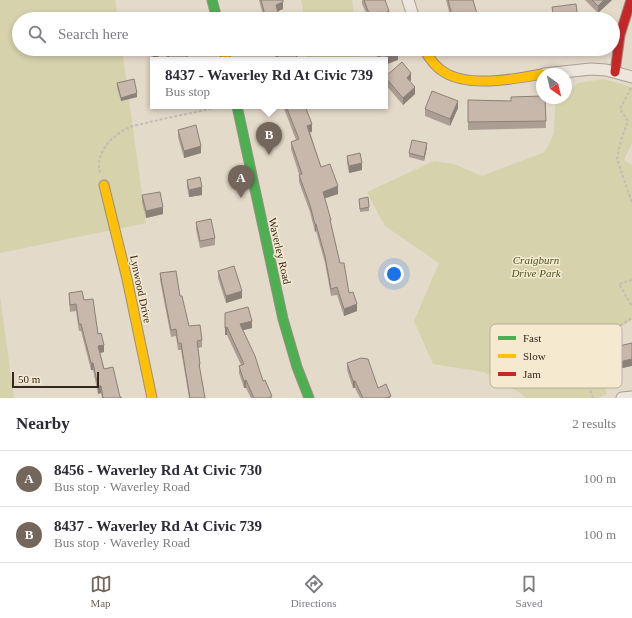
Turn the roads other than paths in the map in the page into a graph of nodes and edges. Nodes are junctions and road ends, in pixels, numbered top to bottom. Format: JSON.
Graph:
{"nodes":[{"id":1,"x":212,"y":0,"type":"edge"},
{"id":2,"x":408,"y":0,"type":"edge"},
{"id":3,"x":631,"y":0,"type":"edge"},
{"id":4,"x":215,"y":12,"type":"edge"},
{"id":5,"x":412,"y":12,"type":"edge"},
{"id":6,"x":620,"y":40,"type":"edge"},
{"id":7,"x":428,"y":56,"type":"edge"},
{"id":8,"x":617,"y":56,"type":"edge"},
{"id":9,"x":572,"y":72,"type":"edge"},
{"id":10,"x":615,"y":72,"type":"junction"},
{"id":11,"x":536,"y":75,"type":"edge"},
{"id":12,"x":632,"y":77,"type":"edge"},
{"id":13,"x":238,"y":109,"type":"edge"},
{"id":14,"x":104,"y":185,"type":"road end"},
{"id":15,"x":632,"y":397,"type":"edge"},
{"id":16,"x":152,"y":398,"type":"edge"},
{"id":17,"x":309,"y":398,"type":"edge"},
{"id":18,"x":622,"y":398,"type":"edge"}],
"edges":[{"from":1,"to":4,"type":"street"},
{"from":2,"to":5,"type":"street"},
{"from":3,"to":6,"type":"street"},
{"from":7,"to":11,"type":"street"},
{"from":8,"to":10,"type":"street"},
{"from":9,"to":10,"type":"street"},
{"from":10,"to":12,"type":"street"},
{"from":13,"to":17,"type":"street","name":"Waverley Road"},
{"from":14,"to":16,"type":"street","name":"Lynwood Drive"},
{"from":15,"to":18,"type":"street"}]}
